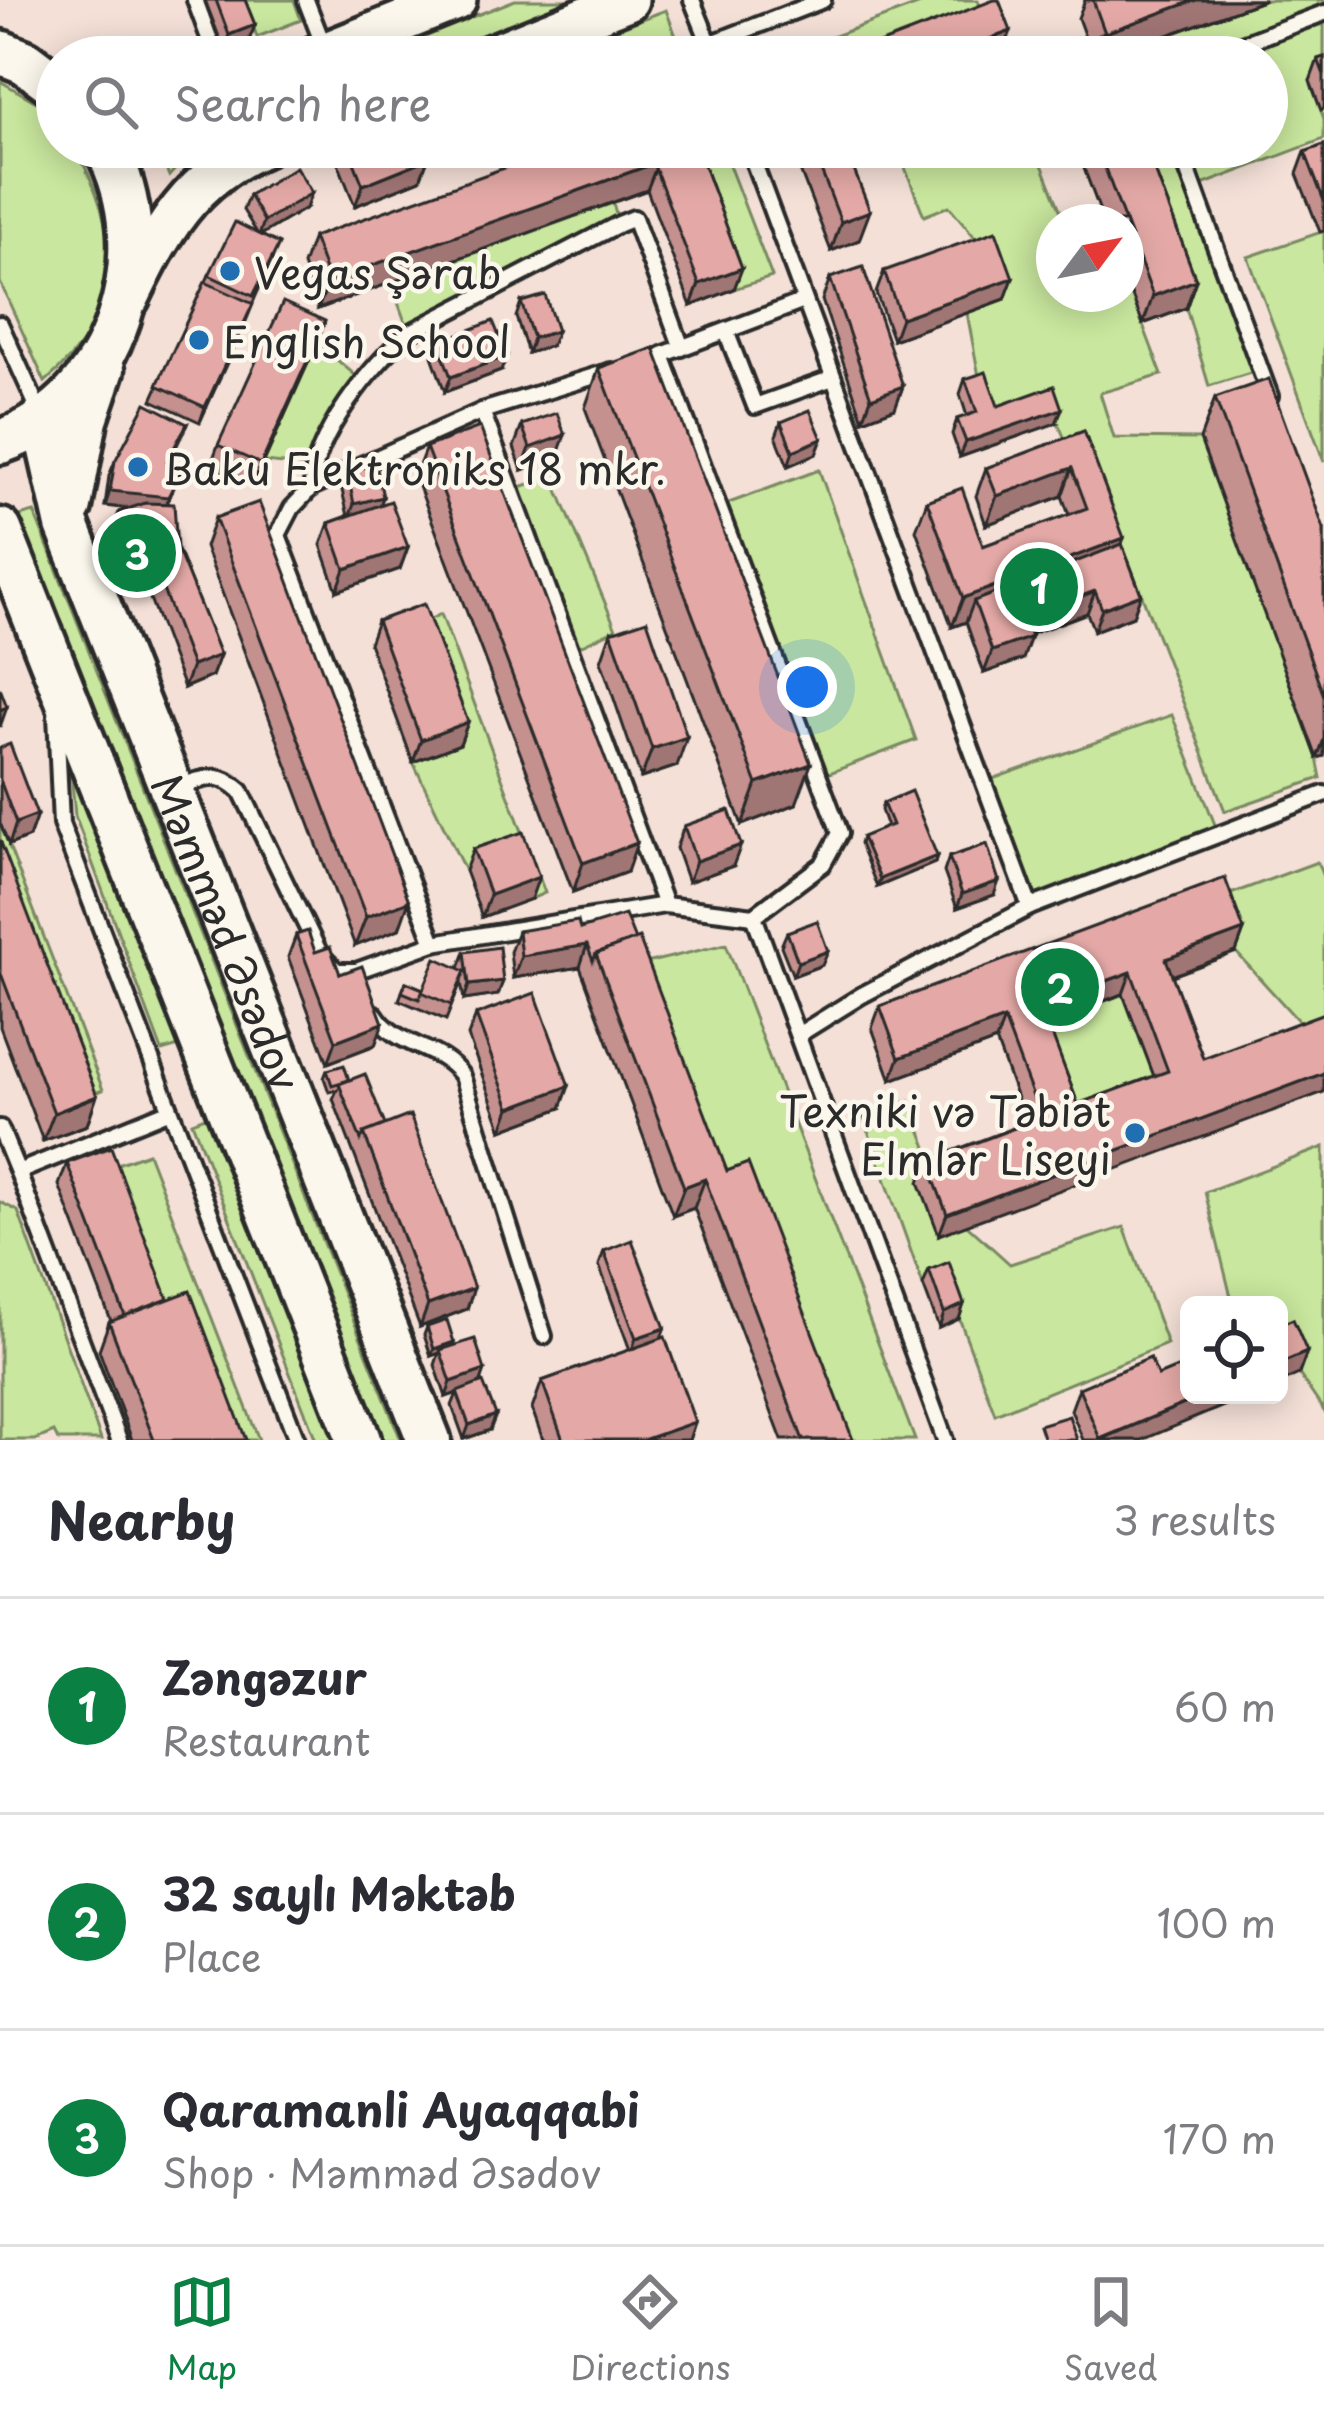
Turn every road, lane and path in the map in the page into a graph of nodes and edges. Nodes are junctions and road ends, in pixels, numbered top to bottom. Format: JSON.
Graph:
{"nodes":[{"id":1,"x":195,"y":0,"type":"edge"},
{"id":2,"x":306,"y":0,"type":"edge"},
{"id":3,"x":456,"y":0,"type":"edge"},
{"id":4,"x":628,"y":0,"type":"edge"},
{"id":5,"x":692,"y":0,"type":"edge"},
{"id":6,"x":823,"y":0,"type":"edge"},
{"id":7,"x":1324,"y":13,"type":"edge"},
{"id":8,"x":208,"y":36,"type":"edge"},
{"id":9,"x":315,"y":36,"type":"edge"},
{"id":10,"x":367,"y":36,"type":"edge"},
{"id":11,"x":539,"y":36,"type":"edge"},
{"id":12,"x":706,"y":36,"type":"edge"},
{"id":13,"x":743,"y":36,"type":"edge"},
{"id":14,"x":1263,"y":36,"type":"edge"},
{"id":15,"x":117,"y":168,"type":"edge"},
{"id":16,"x":219,"y":168,"type":"edge"},
{"id":17,"x":756,"y":168,"type":"edge"},
{"id":18,"x":1187,"y":168,"type":"edge"},
{"id":19,"x":804,"y":302,"type":"junction"},
{"id":20,"x":122,"y":314,"type":"junction"},
{"id":21,"x":0,"y":324,"type":"edge"},
{"id":22,"x":726,"y":331,"type":"junction"},
{"id":23,"x":682,"y":348,"type":"junction"},
{"id":24,"x":662,"y":355,"type":"junction"},
{"id":25,"x":639,"y":362,"type":"edge"},
{"id":26,"x":617,"y":369,"type":"edge"},
{"id":27,"x":833,"y":378,"type":"junction"},
{"id":28,"x":482,"y":411,"type":"junction"},
{"id":29,"x":1276,"y":414,"type":"edge"},
{"id":30,"x":43,"y":419,"type":"junction"},
{"id":31,"x":0,"y":442,"type":"edge"},
{"id":32,"x":312,"y":487,"type":"junction"},
{"id":33,"x":68,"y":525,"type":"junction"},
{"id":34,"x":0,"y":530,"type":"edge"},
{"id":35,"x":54,"y":668,"type":"junction"},
{"id":36,"x":173,"y":788,"type":"junction"},
{"id":37,"x":1324,"y":794,"type":"edge"},
{"id":38,"x":664,"y":905,"type":"junction"},
{"id":39,"x":1030,"y":907,"type":"junction"},
{"id":40,"x":754,"y":916,"type":"junction"},
{"id":41,"x":434,"y":943,"type":"junction"},
{"id":42,"x":356,"y":970,"type":"junction"},
{"id":43,"x":362,"y":986,"type":"edge"},
{"id":44,"x":369,"y":1001,"type":"edge"},
{"id":45,"x":798,"y":1035,"type":"junction"},
{"id":46,"x":168,"y":1112,"type":"junction"},
{"id":47,"x":0,"y":1128,"type":"edge"},
{"id":48,"x":18,"y":1172,"type":"junction"},
{"id":49,"x":544,"y":1336,"type":"dead end"},
{"id":50,"x":119,"y":1440,"type":"edge"},
{"id":51,"x":296,"y":1440,"type":"edge"},
{"id":52,"x":359,"y":1440,"type":"edge"},
{"id":53,"x":429,"y":1440,"type":"edge"},
{"id":54,"x":945,"y":1440,"type":"edge"}],
"edges":[{"from":1,"to":8,"type":"lane"},
{"from":2,"to":9,"type":"lane"},
{"from":3,"to":10,"type":"main road"},
{"from":4,"to":11,"type":"main road"},
{"from":5,"to":12,"type":"lane"},
{"from":6,"to":13,"type":"lane"},
{"from":7,"to":14,"type":"lane"},
{"from":15,"to":20,"type":"main road"},
{"from":16,"to":20,"type":"main road"},
{"from":17,"to":19,"type":"lane"},
{"from":18,"to":29,"type":"lane"},
{"from":19,"to":22,"type":"lane"},
{"from":19,"to":27,"type":"lane"},
{"from":20,"to":30,"type":"main road"},
{"from":20,"to":33,"type":"main road"},
{"from":21,"to":30,"type":"lane"},
{"from":22,"to":23,"type":"lane"},
{"from":22,"to":27,"type":"lane"},
{"from":23,"to":24,"type":"lane"},
{"from":23,"to":32,"type":"lane"},
{"from":24,"to":25,"type":"lane"},
{"from":24,"to":40,"type":"lane"},
{"from":26,"to":28,"type":"lane"},
{"from":27,"to":39,"type":"lane"},
{"from":28,"to":32,"type":"lane"},
{"from":28,"to":38,"type":"lane"},
{"from":30,"to":31,"type":"main road"},
{"from":30,"to":33,"type":"main road","name":"Məmməd Əsədov"},
{"from":32,"to":41,"type":"lane"},
{"from":33,"to":36,"type":"main road","name":"Məmməd Əsədov"},
{"from":34,"to":35,"type":"main road","name":"Məmməd Əsədov"},
{"from":35,"to":46,"type":"lane"},
{"from":35,"to":52,"type":"main road","name":"Məmməd Əsədov"},
{"from":36,"to":42,"type":"lane"},
{"from":36,"to":53,"type":"main road","name":"Məmməd Əsədov"},
{"from":37,"to":39,"type":"lane"},
{"from":38,"to":40,"type":"lane"},
{"from":38,"to":41,"type":"lane"},
{"from":39,"to":45,"type":"lane"},
{"from":40,"to":45,"type":"lane"},
{"from":41,"to":42,"type":"lane"},
{"from":42,"to":43,"type":"lane"},
{"from":44,"to":49,"type":"lane"},
{"from":45,"to":54,"type":"lane"},
{"from":46,"to":48,"type":"lane"},
{"from":46,"to":51,"type":"lane"},
{"from":47,"to":48,"type":"lane"},
{"from":48,"to":50,"type":"lane"}]}
